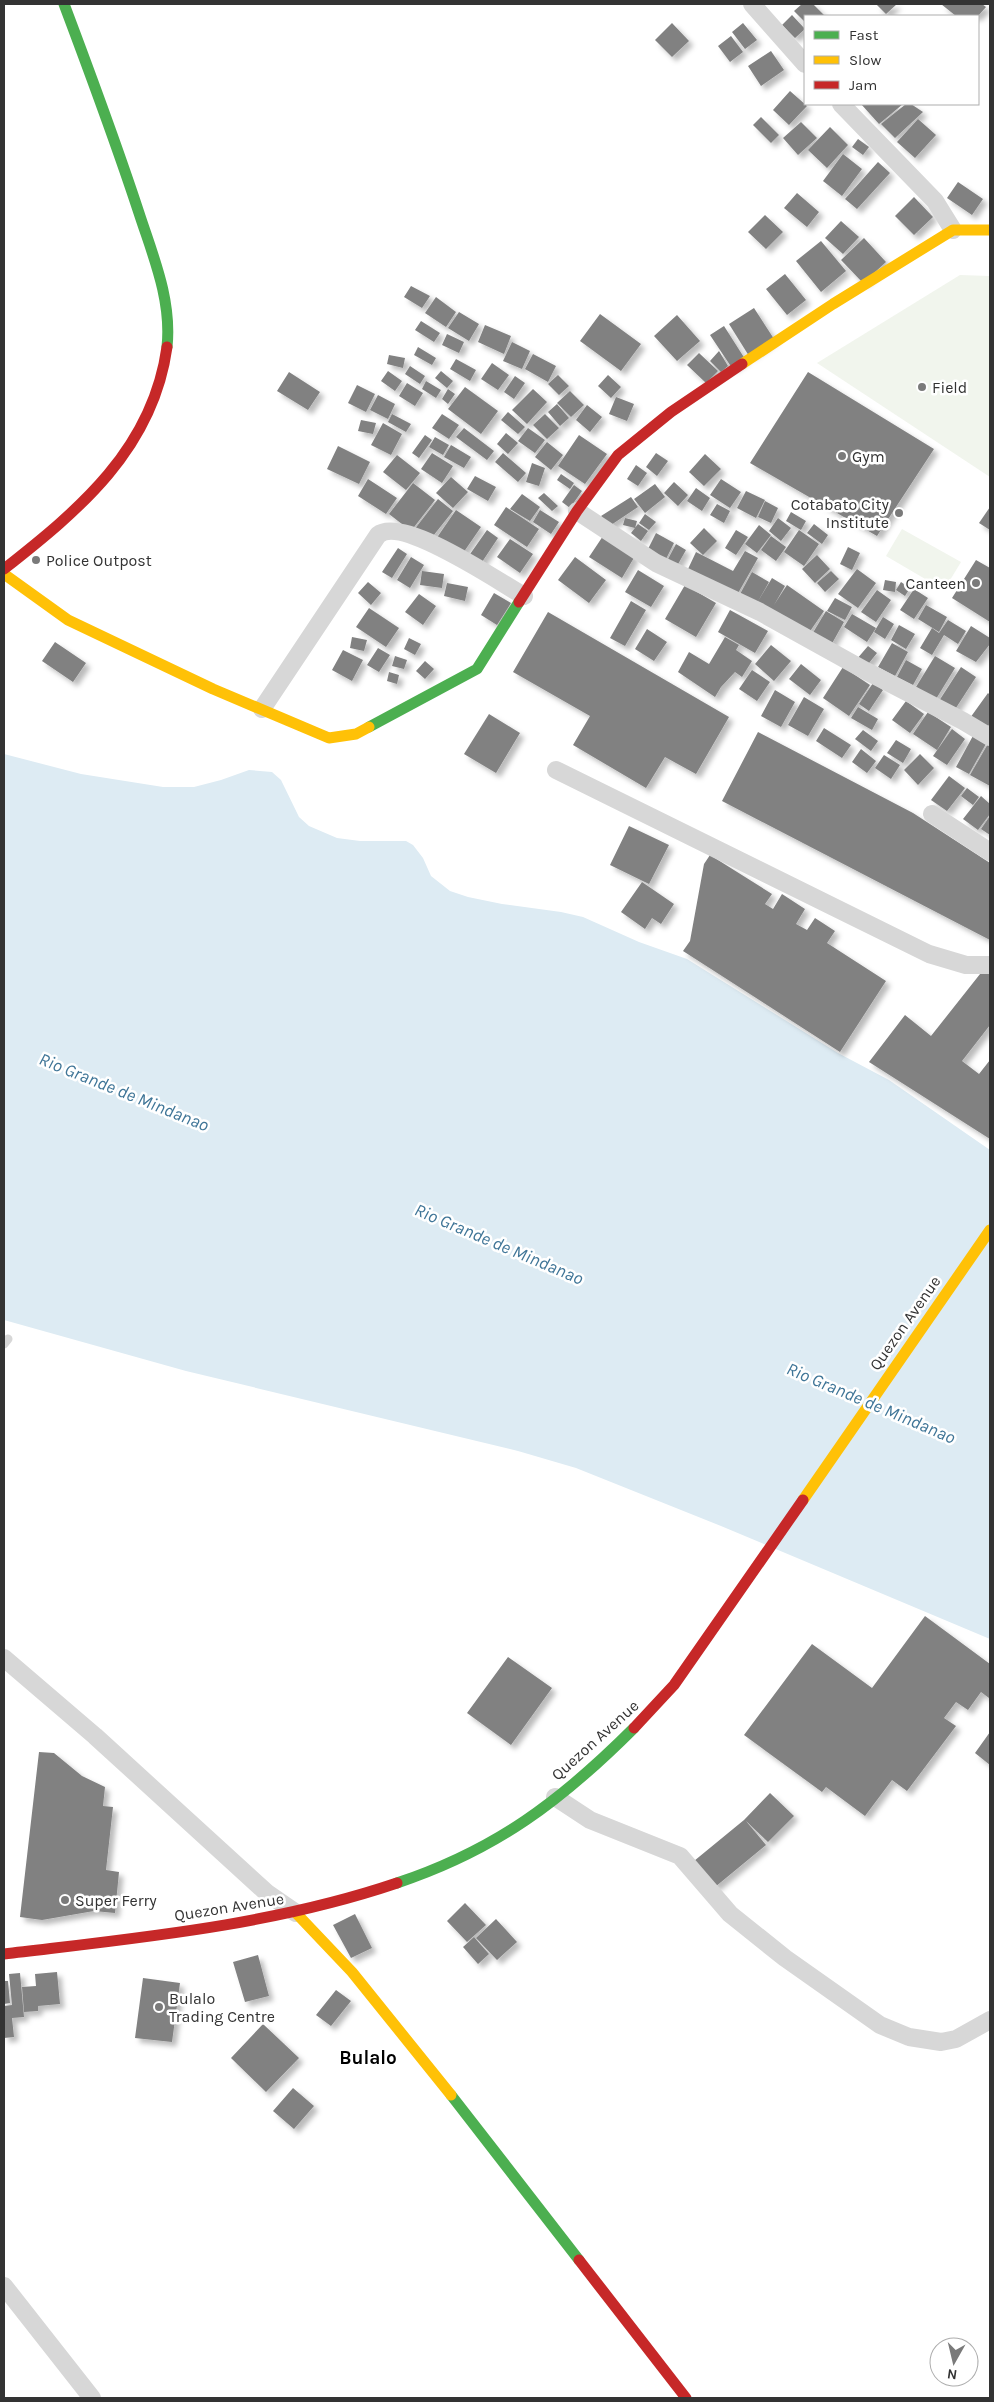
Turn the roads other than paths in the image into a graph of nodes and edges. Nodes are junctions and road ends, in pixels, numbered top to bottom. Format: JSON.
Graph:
{"nodes":[{"id":1,"x":64,"y":4,"type":"edge"},
{"id":2,"x":752,"y":4,"type":"edge"},
{"id":3,"x":804,"y":63,"type":"edge"},
{"id":4,"x":842,"y":105,"type":"edge"},
{"id":5,"x":953,"y":230,"type":"junction"},
{"id":6,"x":990,"y":230,"type":"edge"},
{"id":7,"x":577,"y":511,"type":"junction"},
{"id":8,"x":4,"y":570,"type":"edge"},
{"id":9,"x":4,"y":574,"type":"edge"},
{"id":10,"x":524,"y":596,"type":"junction"},
{"id":11,"x":262,"y":709,"type":"junction"},
{"id":12,"x":990,"y":737,"type":"edge"},
{"id":13,"x":556,"y":770,"type":"dead end"},
{"id":14,"x":932,"y":814,"type":"dead end"},
{"id":15,"x":990,"y":852,"type":"edge"},
{"id":16,"x":990,"y":965,"type":"edge"},
{"id":17,"x":990,"y":1230,"type":"edge"},
{"id":18,"x":4,"y":1658,"type":"edge"},
{"id":19,"x":555,"y":1797,"type":"junction"},
{"id":20,"x":296,"y":1913,"type":"junction"},
{"id":21,"x":4,"y":1954,"type":"edge"},
{"id":22,"x":990,"y":2020,"type":"edge"},
{"id":23,"x":4,"y":2286,"type":"edge"},
{"id":24,"x":92,"y":2398,"type":"edge"},
{"id":25,"x":686,"y":2398,"type":"edge"}],
"edges":[{"from":1,"to":8,"type":"street"},
{"from":2,"to":3,"type":"street"},
{"from":4,"to":5,"type":"street"},
{"from":5,"to":6,"type":"street"},
{"from":5,"to":7,"type":"street"},
{"from":7,"to":10,"type":"street"},
{"from":7,"to":12,"type":"street"},
{"from":9,"to":11,"type":"street"},
{"from":10,"to":11,"type":"street"},
{"from":10,"to":11,"type":"street"},
{"from":13,"to":16,"type":"street"},
{"from":14,"to":15,"type":"street"},
{"from":17,"to":19,"type":"street","name":"Quezon Avenue"},
{"from":18,"to":20,"type":"street"},
{"from":19,"to":20,"type":"street","name":"Quezon Avenue"},
{"from":19,"to":22,"type":"street"},
{"from":20,"to":21,"type":"street","name":"Quezon Avenue"},
{"from":20,"to":25,"type":"street"},
{"from":23,"to":24,"type":"street"}]}
